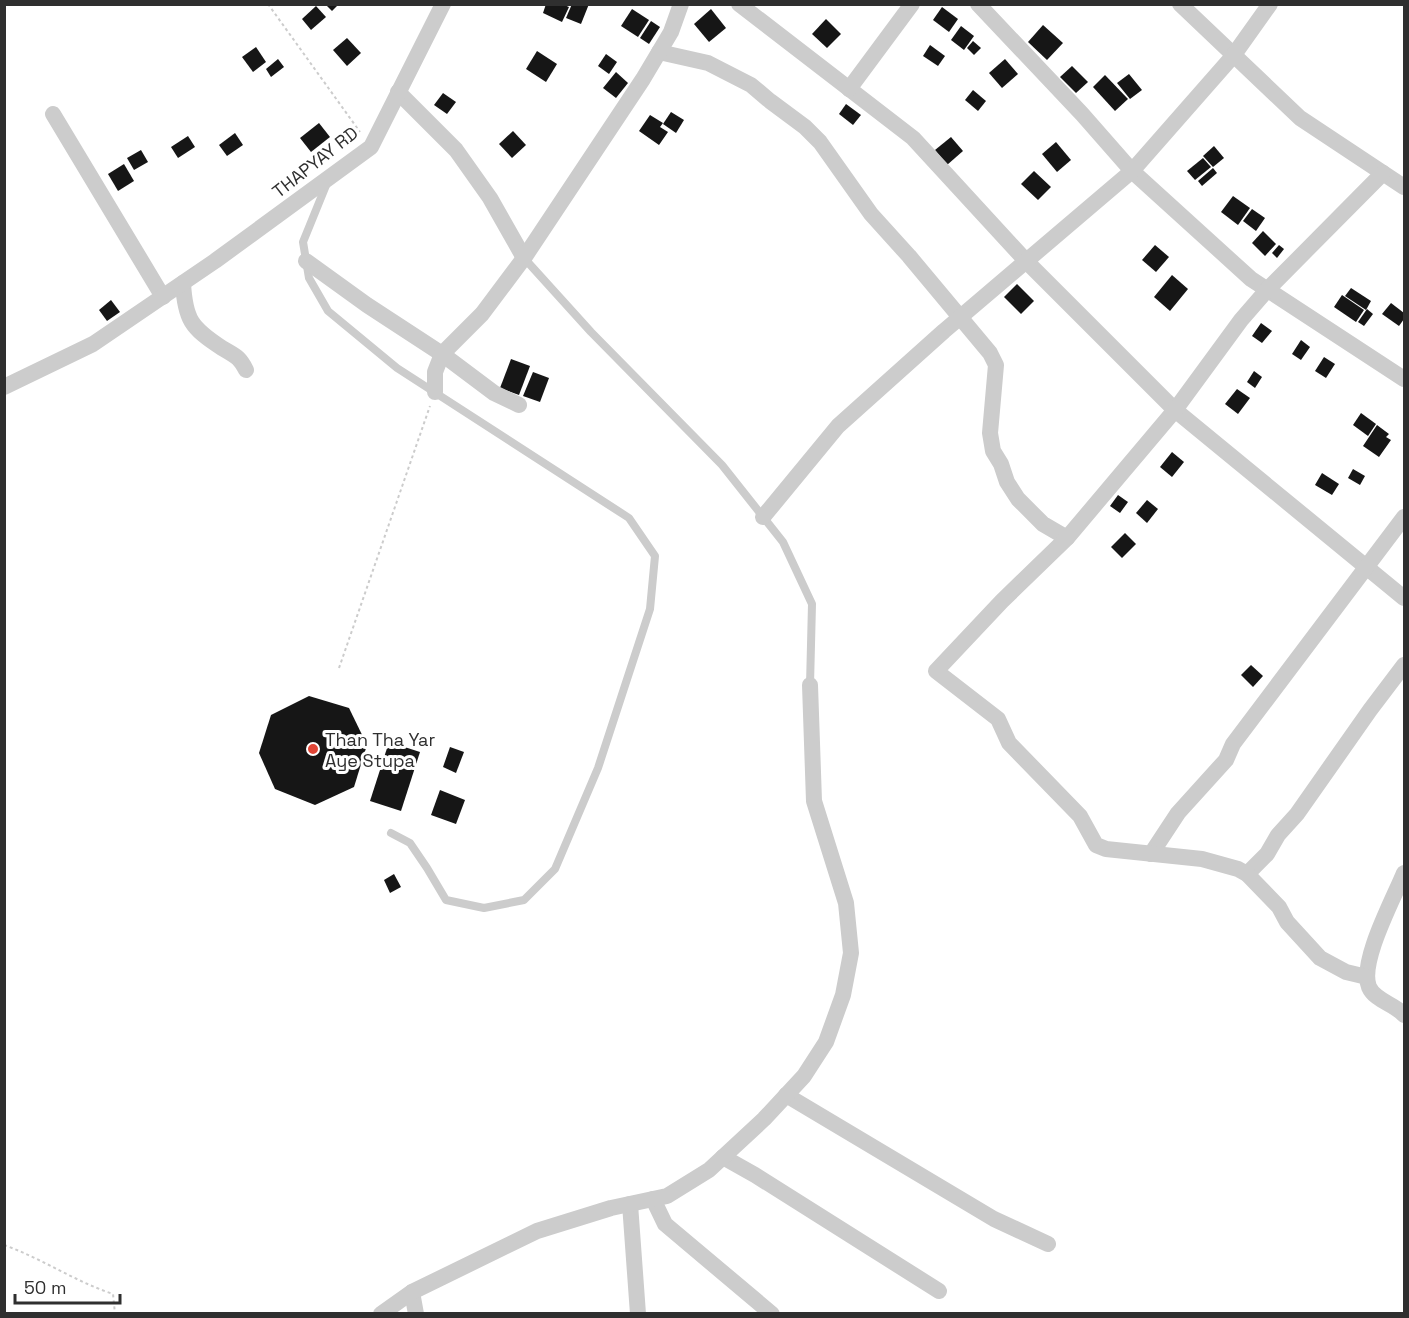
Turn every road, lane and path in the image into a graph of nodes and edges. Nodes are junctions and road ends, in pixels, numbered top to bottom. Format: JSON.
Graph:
{"nodes":[{"id":1,"x":267,"y":4,"type":"edge"},
{"id":2,"x":443,"y":4,"type":"edge"},
{"id":3,"x":681,"y":4,"type":"edge"},
{"id":4,"x":740,"y":4,"type":"edge"},
{"id":5,"x":912,"y":4,"type":"edge"},
{"id":6,"x":978,"y":4,"type":"edge"},
{"id":7,"x":1180,"y":4,"type":"edge"},
{"id":8,"x":1270,"y":4,"type":"edge"},
{"id":9,"x":659,"y":52,"type":"junction"},
{"id":10,"x":1233,"y":56,"type":"junction"},
{"id":11,"x":849,"y":89,"type":"junction"},
{"id":12,"x":398,"y":92,"type":"junction"},
{"id":13,"x":53,"y":114,"type":"dead end"},
{"id":14,"x":371,"y":147,"type":"junction"},
{"id":15,"x":1132,"y":171,"type":"junction"},
{"id":16,"x":1383,"y":173,"type":"junction"},
{"id":17,"x":329,"y":177,"type":"junction"},
{"id":18,"x":1404,"y":187,"type":"edge"},
{"id":19,"x":524,"y":258,"type":"junction"},
{"id":20,"x":306,"y":261,"type":"junction"},
{"id":21,"x":1027,"y":262,"type":"junction"},
{"id":22,"x":183,"y":283,"type":"junction"},
{"id":23,"x":1267,"y":290,"type":"junction"},
{"id":24,"x":163,"y":297,"type":"junction"},
{"id":25,"x":960,"y":318,"type":"junction"},
{"id":26,"x":442,"y":354,"type":"junction"},
{"id":27,"x":246,"y":370,"type":"dead end"},
{"id":28,"x":1404,"y":379,"type":"edge"},
{"id":29,"x":4,"y":387,"type":"edge"},
{"id":30,"x":435,"y":392,"type":"junction"},
{"id":31,"x":519,"y":405,"type":"dead end"},
{"id":32,"x":1175,"y":410,"type":"junction"},
{"id":33,"x":763,"y":517,"type":"junction"},
{"id":34,"x":1404,"y":517,"type":"edge"},
{"id":35,"x":1066,"y":538,"type":"junction"},
{"id":36,"x":1367,"y":568,"type":"junction"},
{"id":37,"x":1404,"y":598,"type":"edge"},
{"id":38,"x":1404,"y":665,"type":"edge"},
{"id":39,"x":339,"y":668,"type":"dead end"},
{"id":40,"x":810,"y":685,"type":"joint"},
{"id":41,"x":391,"y":832,"type":"dead end"},
{"id":42,"x":1151,"y":854,"type":"junction"},
{"id":43,"x":1404,"y":873,"type":"edge"},
{"id":44,"x":1247,"y":874,"type":"junction"},
{"id":45,"x":1367,"y":977,"type":"junction"},
{"id":46,"x":1404,"y":1016,"type":"edge"},
{"id":47,"x":786,"y":1095,"type":"junction"},
{"id":48,"x":723,"y":1157,"type":"junction"},
{"id":49,"x":653,"y":1199,"type":"junction"},
{"id":50,"x":630,"y":1204,"type":"junction"},
{"id":51,"x":1048,"y":1244,"type":"dead end"},
{"id":52,"x":4,"y":1245,"type":"edge"},
{"id":53,"x":939,"y":1291,"type":"dead end"},
{"id":54,"x":412,"y":1292,"type":"junction"},
{"id":55,"x":115,"y":1314,"type":"edge"},
{"id":56,"x":381,"y":1314,"type":"edge"},
{"id":57,"x":416,"y":1314,"type":"edge"},
{"id":58,"x":638,"y":1314,"type":"edge"},
{"id":59,"x":772,"y":1314,"type":"edge"}],
"edges":[{"from":1,"to":14,"type":"path"},
{"from":2,"to":12,"type":"street","name":"THAPYAY RD"},
{"from":3,"to":9,"type":"street"},
{"from":4,"to":11,"type":"street"},
{"from":5,"to":11,"type":"street"},
{"from":6,"to":15,"type":"street"},
{"from":7,"to":10,"type":"street"},
{"from":8,"to":10,"type":"street"},
{"from":9,"to":19,"type":"street"},
{"from":9,"to":25,"type":"street"},
{"from":10,"to":15,"type":"street"},
{"from":10,"to":16,"type":"street"},
{"from":11,"to":21,"type":"street"},
{"from":12,"to":14,"type":"street","name":"THAPYAY RD"},
{"from":12,"to":19,"type":"street"},
{"from":13,"to":24,"type":"street"},
{"from":14,"to":17,"type":"street","name":"THAPYAY RD"},
{"from":15,"to":21,"type":"street"},
{"from":15,"to":23,"type":"street"},
{"from":16,"to":18,"type":"street"},
{"from":16,"to":23,"type":"street"},
{"from":17,"to":20,"type":"lane"},
{"from":17,"to":22,"type":"street","name":"THAPYAY RD"},
{"from":19,"to":26,"type":"street"},
{"from":19,"to":33,"type":"lane"},
{"from":20,"to":26,"type":"street"},
{"from":20,"to":30,"type":"lane"},
{"from":21,"to":25,"type":"street"},
{"from":21,"to":32,"type":"street"},
{"from":22,"to":24,"type":"street","name":"THAPYAY RD"},
{"from":22,"to":27,"type":"street"},
{"from":23,"to":28,"type":"street"},
{"from":23,"to":32,"type":"street"},
{"from":24,"to":29,"type":"street","name":"THAPYAY RD"},
{"from":25,"to":33,"type":"street"},
{"from":25,"to":35,"type":"street"},
{"from":26,"to":30,"type":"street"},
{"from":26,"to":31,"type":"street"},
{"from":30,"to":39,"type":"path"},
{"from":30,"to":41,"type":"lane"},
{"from":32,"to":35,"type":"street"},
{"from":32,"to":36,"type":"street"},
{"from":33,"to":40,"type":"lane"},
{"from":34,"to":36,"type":"street"},
{"from":35,"to":42,"type":"street"},
{"from":36,"to":37,"type":"street"},
{"from":36,"to":42,"type":"street"},
{"from":38,"to":44,"type":"street"},
{"from":40,"to":47,"type":"street"},
{"from":42,"to":44,"type":"street"},
{"from":43,"to":45,"type":"street"},
{"from":44,"to":45,"type":"street"},
{"from":45,"to":46,"type":"street"},
{"from":47,"to":48,"type":"street"},
{"from":47,"to":51,"type":"street"},
{"from":48,"to":49,"type":"street"},
{"from":48,"to":53,"type":"street"},
{"from":49,"to":50,"type":"street"},
{"from":49,"to":59,"type":"street"},
{"from":50,"to":54,"type":"street"},
{"from":50,"to":58,"type":"street"},
{"from":52,"to":55,"type":"path"},
{"from":54,"to":56,"type":"street"},
{"from":54,"to":57,"type":"street"}]}
